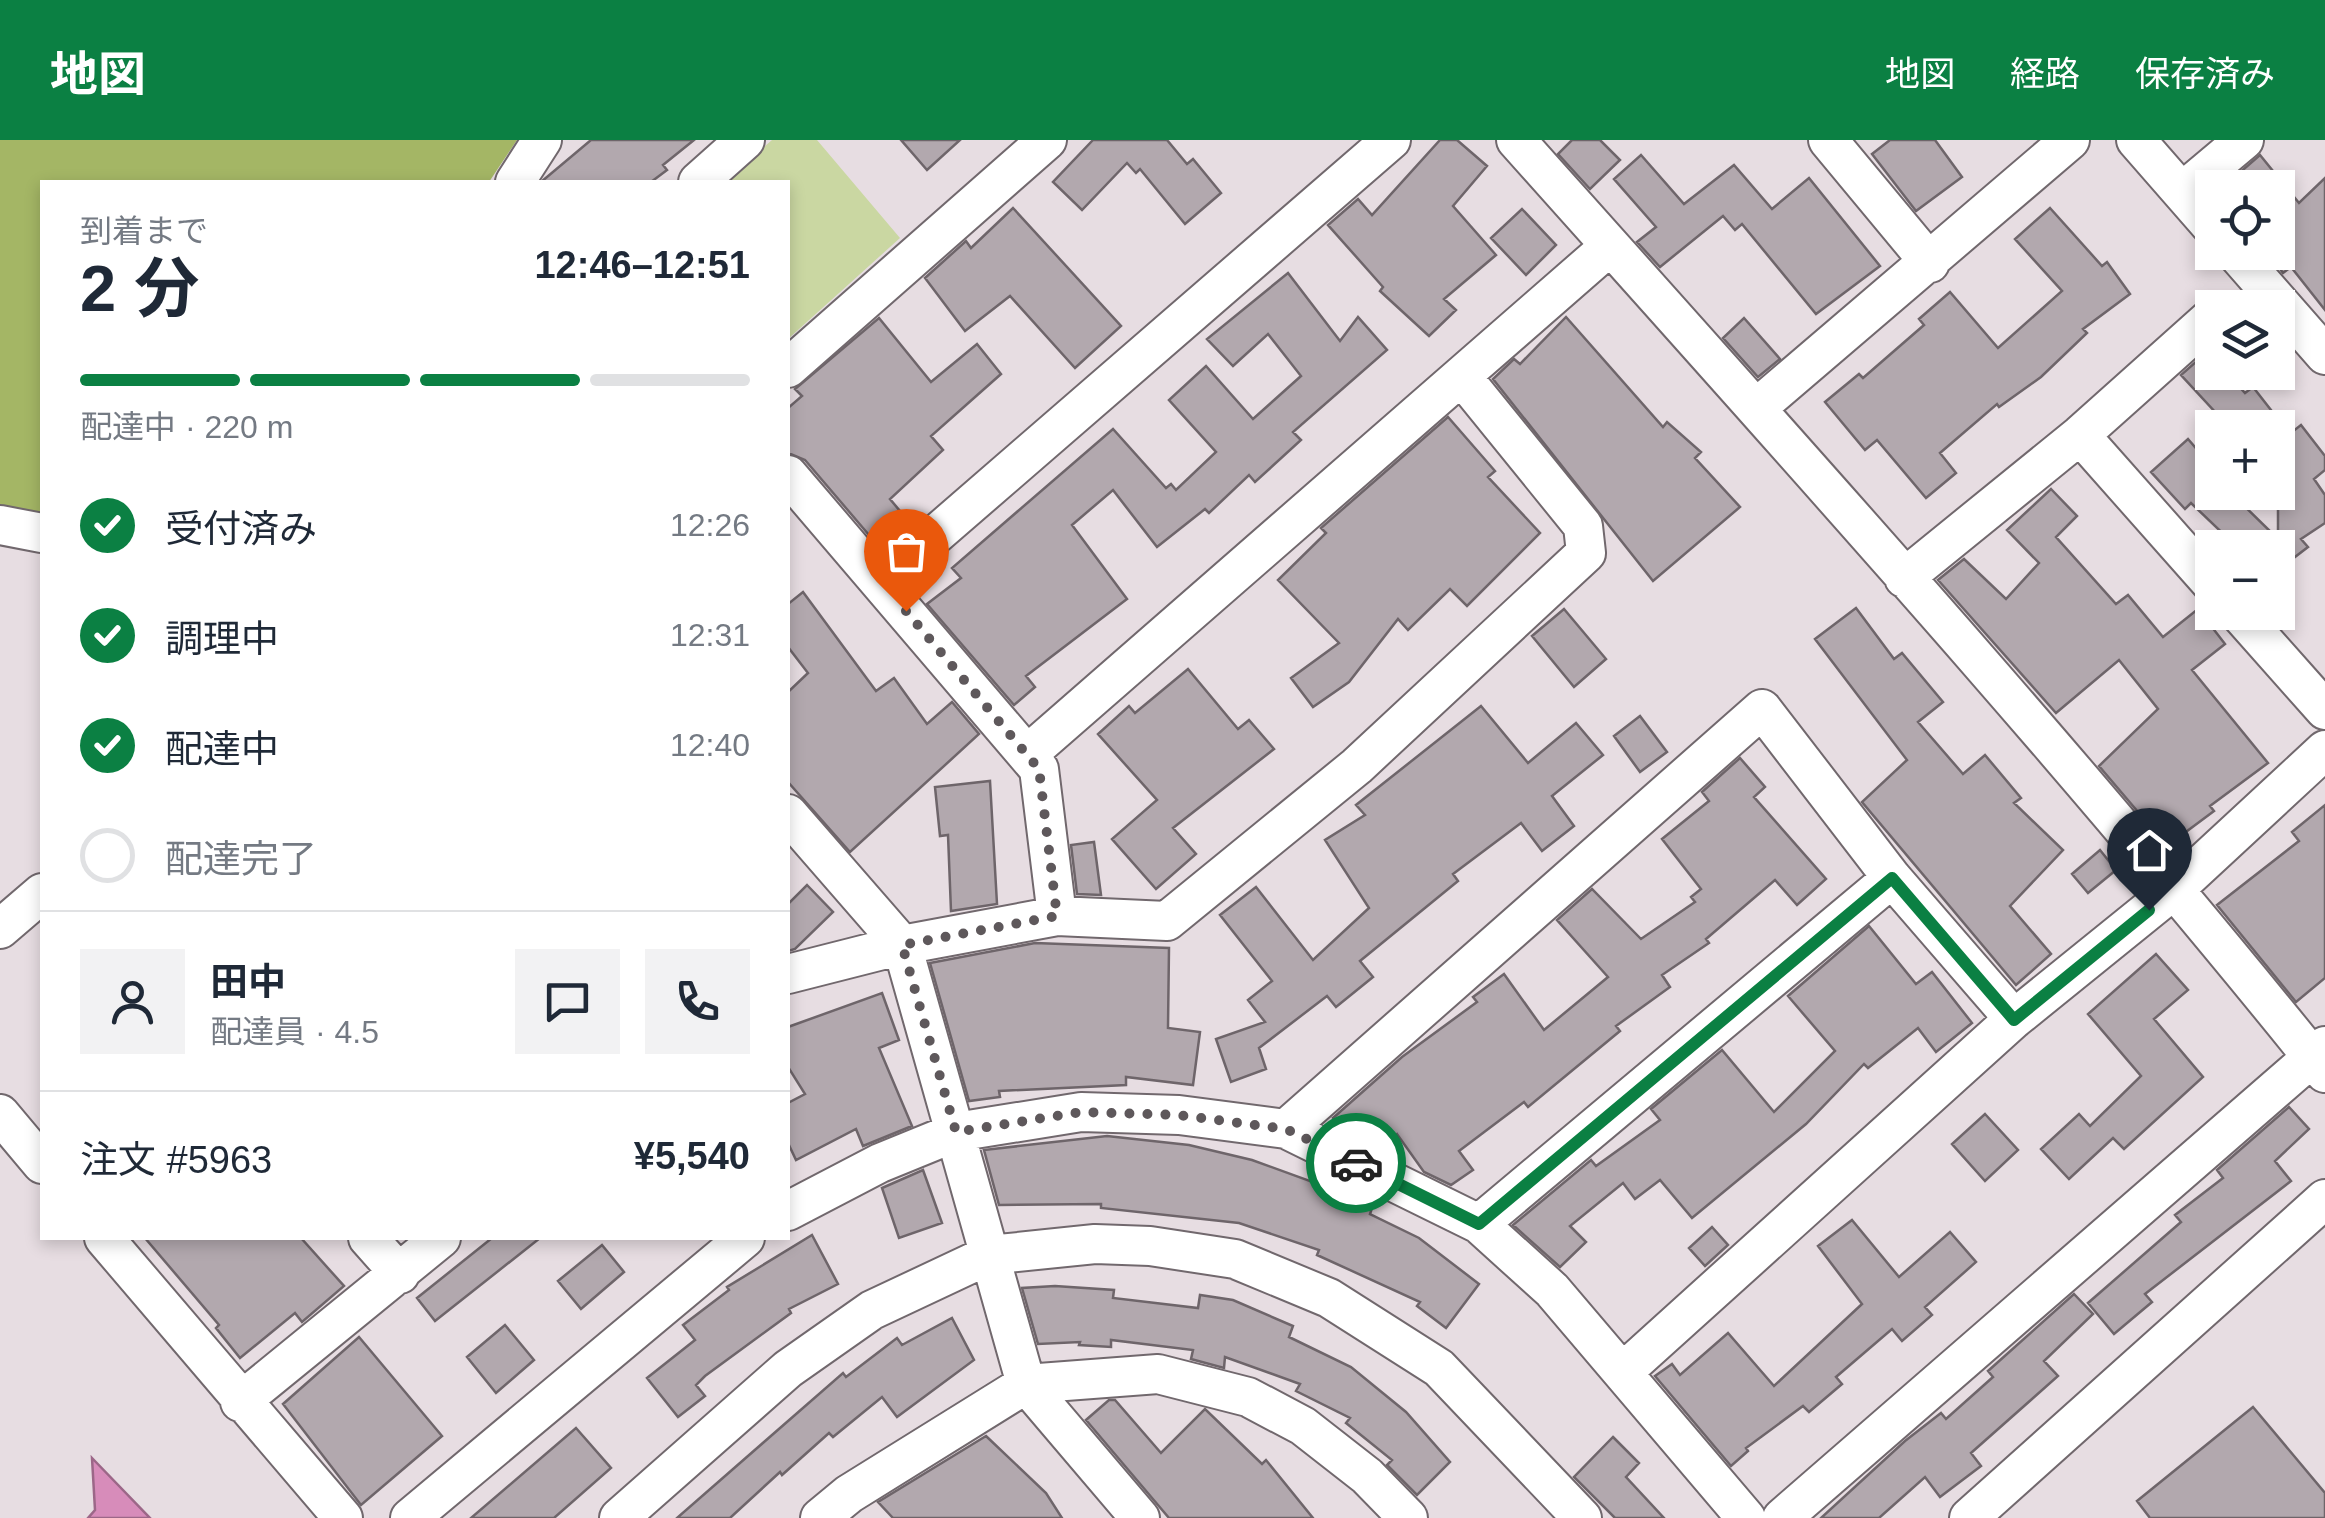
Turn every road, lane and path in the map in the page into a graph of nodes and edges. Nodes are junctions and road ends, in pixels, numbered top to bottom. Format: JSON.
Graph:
{"nodes":[{"id":1,"x":542,"y":140,"type":"edge"},
{"id":2,"x":744,"y":140,"type":"edge"},
{"id":3,"x":1047,"y":140,"type":"edge"},
{"id":4,"x":1390,"y":140,"type":"edge"},
{"id":5,"x":1516,"y":140,"type":"edge"},
{"id":6,"x":1828,"y":140,"type":"edge"},
{"id":7,"x":2070,"y":140,"type":"edge"},
{"id":8,"x":2136,"y":140,"type":"edge"},
{"id":9,"x":2244,"y":140,"type":"edge"},
{"id":10,"x":516,"y":180,"type":"edge"},
{"id":11,"x":700,"y":180,"type":"edge"},
{"id":12,"x":2182,"y":192,"type":"junction"},
{"id":13,"x":2195,"y":207,"type":"edge"},
{"id":14,"x":1610,"y":246,"type":"junction"},
{"id":15,"x":1930,"y":263,"type":"junction"},
{"id":16,"x":2250,"y":270,"type":"edge"},
{"id":17,"x":2195,"y":332,"type":"edge"},
{"id":18,"x":2325,"y":355,"type":"edge"},
{"id":19,"x":790,"y":366,"type":"edge"},
{"id":20,"x":1463,"y":378,"type":"junction"},
{"id":21,"x":1758,"y":406,"type":"junction"},
{"id":22,"x":2080,"y":435,"type":"junction"},
{"id":23,"x":790,"y":477,"type":"edge"},
{"id":24,"x":0,"y":525,"type":"edge"},
{"id":25,"x":40,"y":533,"type":"edge"},
{"id":26,"x":2195,"y":565,"type":"edge"},
{"id":27,"x":1904,"y":578,"type":"junction"},
{"id":28,"x":881,"y":582,"type":"junction"},
{"id":29,"x":2254,"y":630,"type":"edge"},
{"id":30,"x":2325,"y":710,"type":"edge"},
{"id":31,"x":2325,"y":750,"type":"edge"},
{"id":32,"x":1029,"y":754,"type":"junction"},
{"id":33,"x":790,"y":816,"type":"edge"},
{"id":34,"x":1892,"y":878,"type":"junction"},
{"id":35,"x":2176,"y":888,"type":"junction"},
{"id":36,"x":40,"y":895,"type":"edge"},
{"id":37,"x":1057,"y":916,"type":"junction"},
{"id":38,"x":0,"y":929,"type":"edge"},
{"id":39,"x":902,"y":945,"type":"junction"},
{"id":40,"x":790,"y":973,"type":"edge"},
{"id":41,"x":2014,"y":1020,"type":"junction"},
{"id":42,"x":2321,"y":1058,"type":"edge"},
{"id":43,"x":0,"y":1114,"type":"edge"},
{"id":44,"x":1286,"y":1129,"type":"junction"},
{"id":45,"x":956,"y":1132,"type":"junction"},
{"id":46,"x":40,"y":1162,"type":"edge"},
{"id":47,"x":2325,"y":1199,"type":"edge"},
{"id":48,"x":790,"y":1210,"type":"edge"},
{"id":49,"x":1479,"y":1224,"type":"junction"},
{"id":50,"x":106,"y":1240,"type":"edge"},
{"id":51,"x":370,"y":1240,"type":"edge"},
{"id":52,"x":440,"y":1240,"type":"edge"},
{"id":53,"x":743,"y":1240,"type":"edge"},
{"id":54,"x":988,"y":1255,"type":"junction"},
{"id":55,"x":400,"y":1274,"type":"junction"},
{"id":56,"x":1624,"y":1372,"type":"junction"},
{"id":57,"x":1026,"y":1384,"type":"junction"},
{"id":58,"x":240,"y":1402,"type":"junction"},
{"id":59,"x":846,"y":1510,"type":"edge"},
{"id":60,"x":343,"y":1518,"type":"edge"},
{"id":61,"x":410,"y":1518,"type":"edge"},
{"id":62,"x":619,"y":1518,"type":"edge"},
{"id":63,"x":1140,"y":1518,"type":"edge"},
{"id":64,"x":1408,"y":1518,"type":"edge"},
{"id":65,"x":1582,"y":1518,"type":"edge"},
{"id":66,"x":1746,"y":1518,"type":"edge"},
{"id":67,"x":1782,"y":1518,"type":"edge"},
{"id":68,"x":1969,"y":1518,"type":"edge"}],
"edges":[{"from":1,"to":10,"type":"street"},
{"from":2,"to":11,"type":"street"},
{"from":3,"to":19,"type":"street"},
{"from":4,"to":28,"type":"street"},
{"from":5,"to":14,"type":"street"},
{"from":6,"to":15,"type":"street"},
{"from":7,"to":15,"type":"street"},
{"from":8,"to":12,"type":"street"},
{"from":9,"to":12,"type":"street"},
{"from":12,"to":13,"type":"street"},
{"from":14,"to":20,"type":"street"},
{"from":14,"to":21,"type":"street"},
{"from":15,"to":21,"type":"street"},
{"from":16,"to":18,"type":"street"},
{"from":17,"to":22,"type":"street"},
{"from":20,"to":32,"type":"street"},
{"from":20,"to":37,"type":"street"},
{"from":21,"to":27,"type":"street"},
{"from":22,"to":26,"type":"street"},
{"from":22,"to":27,"type":"street"},
{"from":23,"to":28,"type":"street"},
{"from":24,"to":25,"type":"street"},
{"from":27,"to":35,"type":"street"},
{"from":28,"to":32,"type":"street"},
{"from":29,"to":30,"type":"street"},
{"from":31,"to":35,"type":"street"},
{"from":32,"to":37,"type":"street"},
{"from":33,"to":39,"type":"street"},
{"from":34,"to":41,"type":"street"},
{"from":34,"to":44,"type":"street"},
{"from":34,"to":49,"type":"street"},
{"from":35,"to":41,"type":"street"},
{"from":35,"to":42,"type":"street"},
{"from":36,"to":38,"type":"street"},
{"from":37,"to":39,"type":"street"},
{"from":39,"to":40,"type":"street"},
{"from":39,"to":45,"type":"street"},
{"from":41,"to":56,"type":"street"},
{"from":42,"to":67,"type":"street"},
{"from":43,"to":46,"type":"street"},
{"from":44,"to":45,"type":"street"},
{"from":44,"to":49,"type":"street"},
{"from":45,"to":48,"type":"street"},
{"from":45,"to":54,"type":"street"},
{"from":47,"to":68,"type":"street"},
{"from":49,"to":56,"type":"street"},
{"from":50,"to":58,"type":"street"},
{"from":51,"to":55,"type":"street"},
{"from":52,"to":55,"type":"street"},
{"from":53,"to":61,"type":"street"},
{"from":54,"to":57,"type":"street"},
{"from":54,"to":62,"type":"street"},
{"from":54,"to":65,"type":"street"},
{"from":55,"to":58,"type":"street"},
{"from":56,"to":66,"type":"street"},
{"from":57,"to":59,"type":"street"},
{"from":57,"to":63,"type":"street"},
{"from":57,"to":64,"type":"street"},
{"from":58,"to":60,"type":"street"}]}
